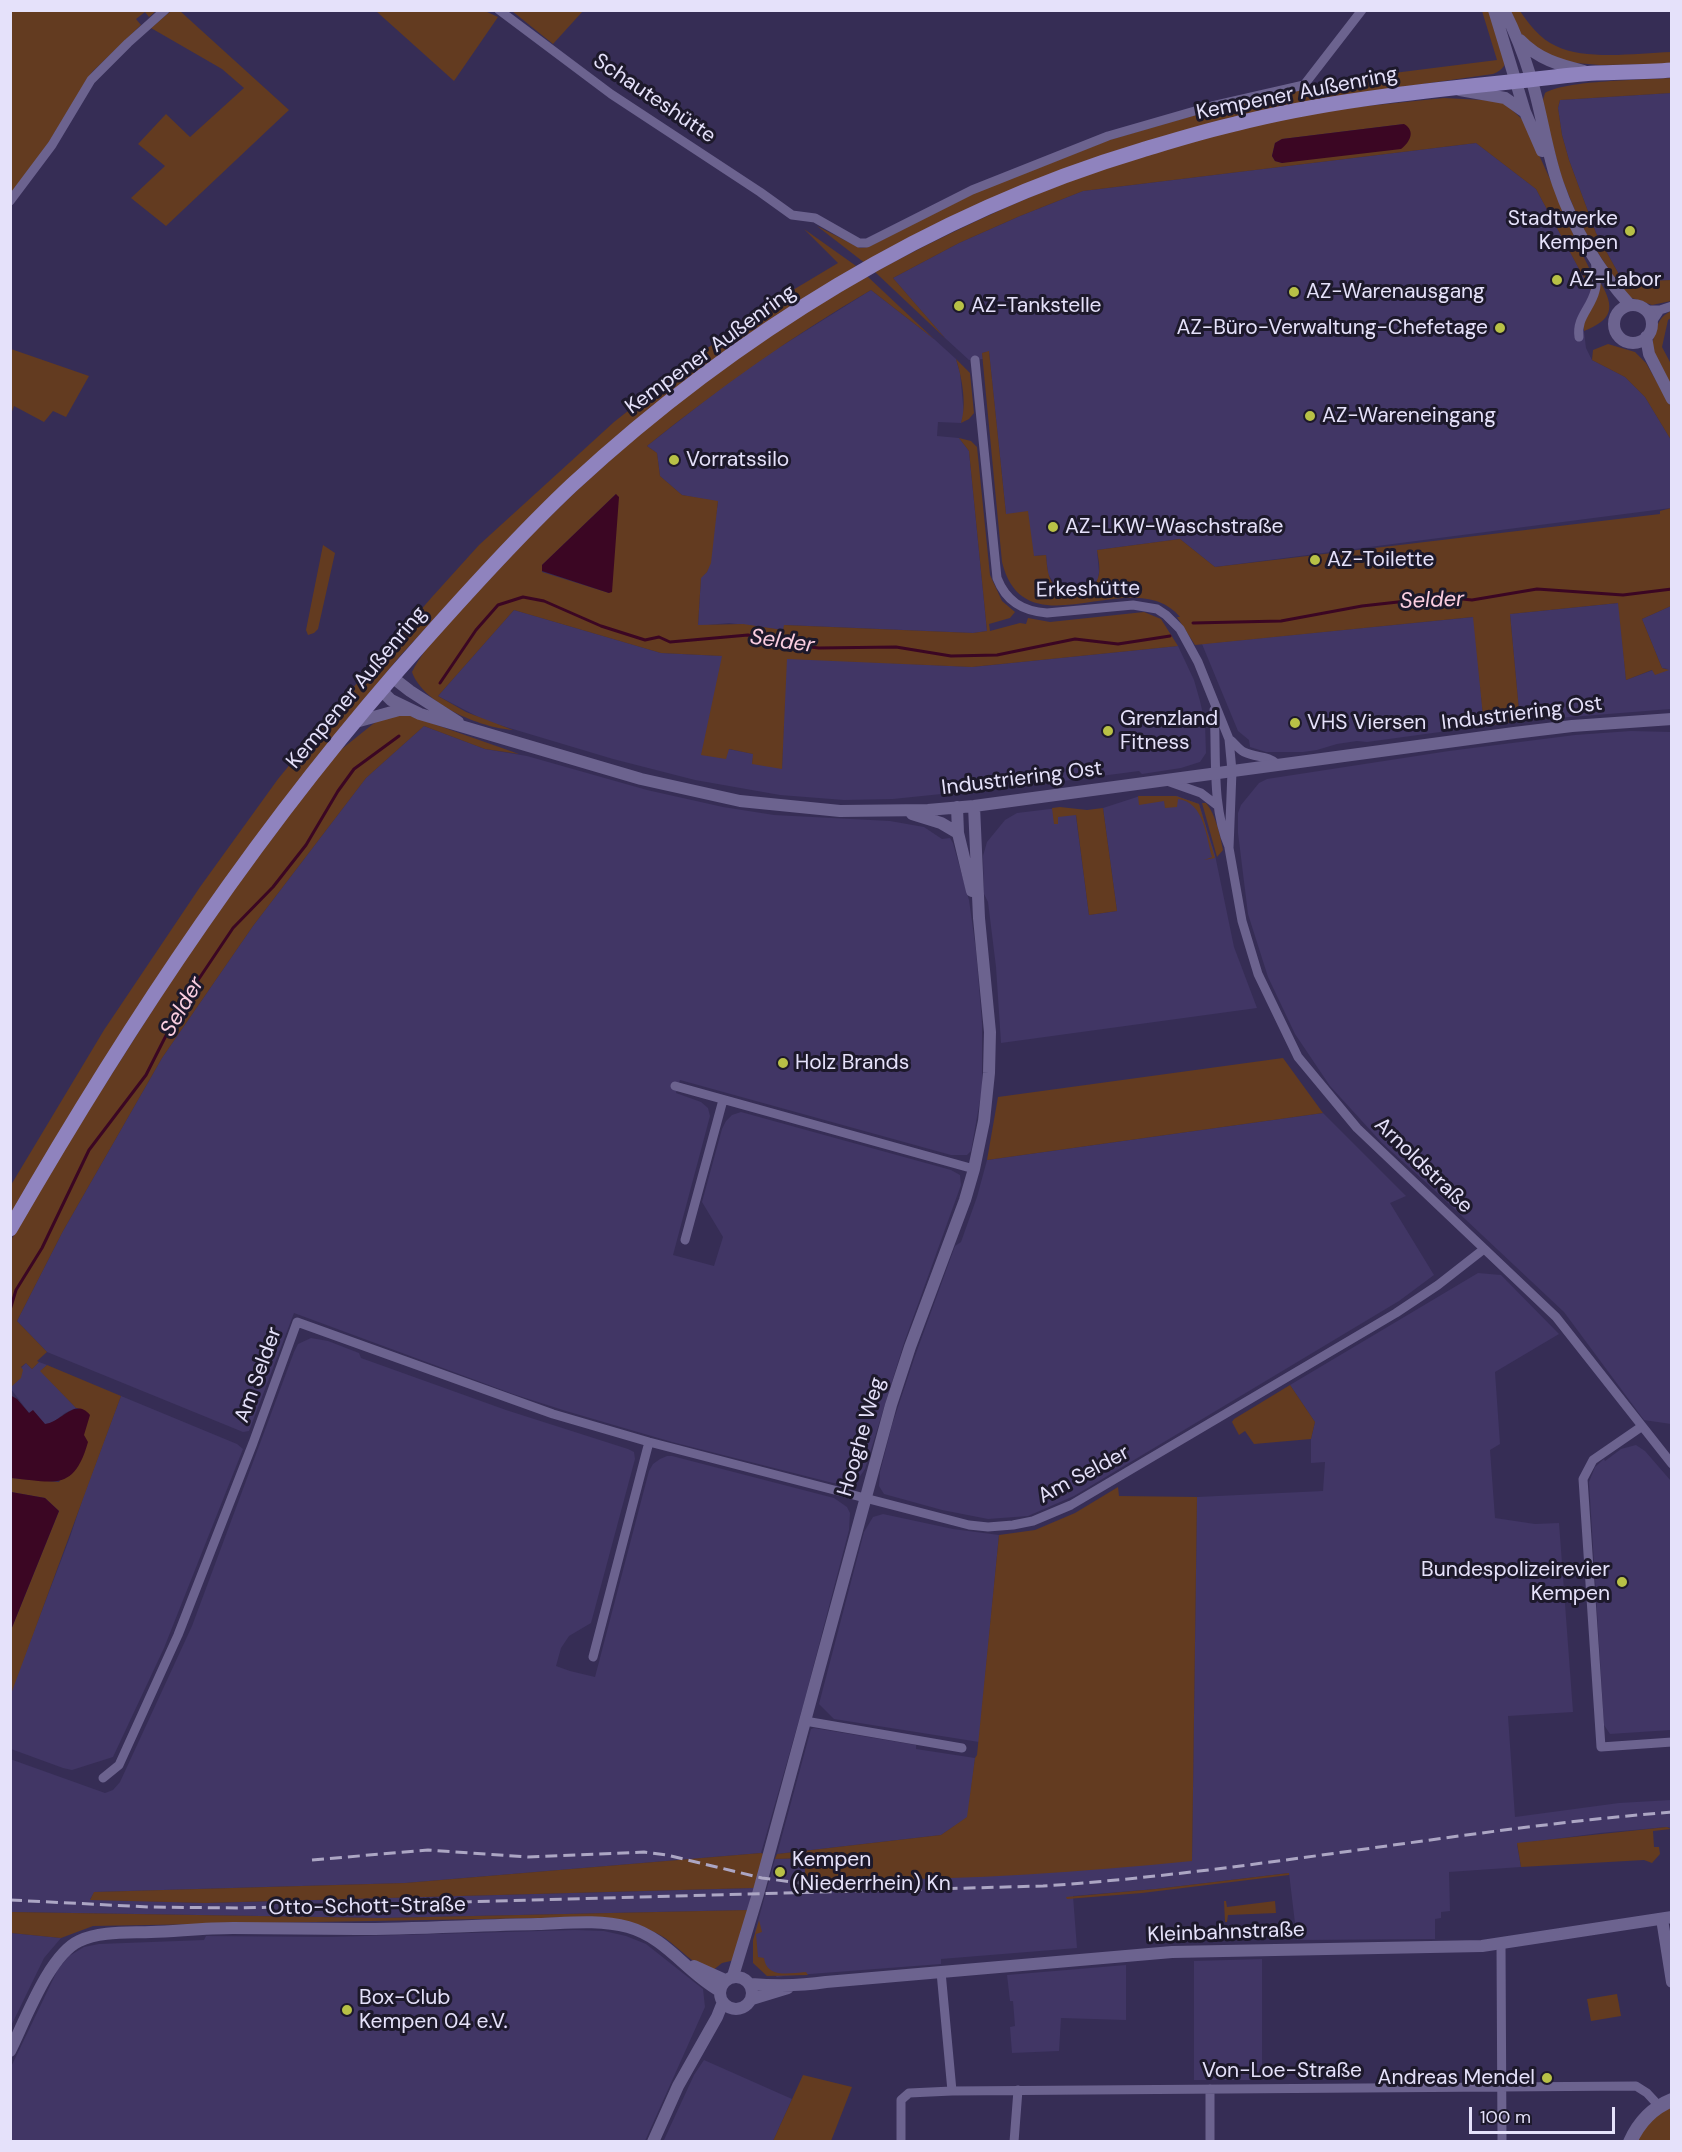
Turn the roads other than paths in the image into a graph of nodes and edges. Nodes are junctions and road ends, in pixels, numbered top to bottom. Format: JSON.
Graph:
{"nodes":[{"id":1,"x":165,"y":10,"type":"edge"},
{"id":2,"x":499,"y":10,"type":"edge"},
{"id":3,"x":1362,"y":10,"type":"edge"},
{"id":4,"x":1494,"y":10,"type":"edge"},
{"id":5,"x":1504,"y":10,"type":"edge"},
{"id":6,"x":1517,"y":37,"type":"junction"},
{"id":7,"x":1671,"y":70,"type":"edge"},
{"id":8,"x":1596,"y":73,"type":"junction"},
{"id":9,"x":1524,"y":80,"type":"junction"},
{"id":10,"x":1449,"y":88,"type":"junction"},
{"id":11,"x":1526,"y":112,"type":"junction"},
{"id":12,"x":1557,"y":181,"type":"junction"},
{"id":13,"x":10,"y":201,"type":"edge"},
{"id":14,"x":1598,"y":264,"type":"junction"},
{"id":15,"x":1671,"y":306,"type":"edge"},
{"id":16,"x":1625,"y":308,"type":"junction"},
{"id":17,"x":1646,"y":310,"type":"junction"},
{"id":18,"x":1660,"y":310,"type":"junction"},
{"id":19,"x":1652,"y":322,"type":"junction"},
{"id":20,"x":1579,"y":337,"type":"dead end"},
{"id":21,"x":1646,"y":337,"type":"junction"},
{"id":22,"x":1632,"y":343,"type":"junction"},
{"id":23,"x":975,"y":360,"type":"dead end"},
{"id":24,"x":1670,"y":396,"type":"edge"},
{"id":25,"x":392,"y":677,"type":"junction"},
{"id":26,"x":381,"y":690,"type":"junction"},
{"id":27,"x":1214,"y":704,"type":"junction"},
{"id":28,"x":409,"y":710,"type":"junction"},
{"id":29,"x":1669,"y":720,"type":"edge"},
{"id":30,"x":352,"y":723,"type":"junction"},
{"id":31,"x":465,"y":727,"type":"junction"},
{"id":32,"x":1229,"y":739,"type":"junction"},
{"id":33,"x":1277,"y":764,"type":"junction"},
{"id":34,"x":1232,"y":771,"type":"junction"},
{"id":35,"x":1216,"y":773,"type":"junction"},
{"id":36,"x":1167,"y":781,"type":"junction"},
{"id":37,"x":974,"y":806,"type":"junction"},
{"id":38,"x":1218,"y":806,"type":"junction"},
{"id":39,"x":957,"y":807,"type":"junction"},
{"id":40,"x":902,"y":811,"type":"junction"},
{"id":41,"x":958,"y":833,"type":"junction"},
{"id":42,"x":1229,"y":848,"type":"junction"},
{"id":43,"x":979,"y":918,"type":"junction"},
{"id":44,"x":675,"y":1086,"type":"dead end"},
{"id":45,"x":723,"y":1100,"type":"junction"},
{"id":46,"x":974,"y":1169,"type":"junction"},
{"id":47,"x":10,"y":1229,"type":"edge"},
{"id":48,"x":685,"y":1240,"type":"dead end"},
{"id":49,"x":1484,"y":1249,"type":"junction"},
{"id":50,"x":1641,"y":1427,"type":"junction"},
{"id":51,"x":649,"y":1442,"type":"junction"},
{"id":52,"x":1671,"y":1464,"type":"edge"},
{"id":53,"x":864,"y":1498,"type":"junction"},
{"id":54,"x":593,"y":1657,"type":"dead end"},
{"id":55,"x":805,"y":1721,"type":"junction"},
{"id":56,"x":1671,"y":1742,"type":"edge"},
{"id":57,"x":962,"y":1748,"type":"dead end"},
{"id":58,"x":103,"y":1778,"type":"dead end"},
{"id":59,"x":1667,"y":1918,"type":"edge"},
{"id":60,"x":1501,"y":1944,"type":"junction"},
{"id":61,"x":941,"y":1972,"type":"junction"},
{"id":62,"x":1671,"y":1982,"type":"edge"},
{"id":63,"x":790,"y":1987,"type":"junction"},
{"id":64,"x":733,"y":1989,"type":"junction"},
{"id":65,"x":752,"y":1999,"type":"junction"},
{"id":66,"x":10,"y":2051,"type":"edge"},
{"id":67,"x":1502,"y":2088,"type":"junction"},
{"id":68,"x":1210,"y":2089,"type":"junction"},
{"id":69,"x":1018,"y":2090,"type":"junction"},
{"id":70,"x":952,"y":2091,"type":"junction"},
{"id":71,"x":1665,"y":2103,"type":"edge"},
{"id":72,"x":653,"y":2142,"type":"edge"},
{"id":73,"x":901,"y":2142,"type":"edge"},
{"id":74,"x":1014,"y":2142,"type":"edge"},
{"id":75,"x":1210,"y":2142,"type":"edge"},
{"id":76,"x":1502,"y":2142,"type":"edge"},
{"id":77,"x":1630,"y":2142,"type":"edge"}],
"edges":[{"from":1,"to":13,"type":"street"},
{"from":2,"to":3,"type":"street","name":"Schauteshütte"},
{"from":4,"to":9,"type":"street"},
{"from":5,"to":6,"type":"street"},
{"from":6,"to":8,"type":"street"},
{"from":6,"to":9,"type":"street"},
{"from":7,"to":8,"type":"main road","name":"Kempener Außenring"},
{"from":8,"to":9,"type":"main road","name":"Kempener Außenring"},
{"from":9,"to":10,"type":"main road","name":"Kempener Außenring"},
{"from":9,"to":11,"type":"street"},
{"from":9,"to":12,"type":"street"},
{"from":10,"to":11,"type":"street"},
{"from":10,"to":25,"type":"main road","name":"Kempener Außenring"},
{"from":11,"to":12,"type":"street"},
{"from":12,"to":14,"type":"street"},
{"from":14,"to":16,"type":"street"},
{"from":14,"to":20,"type":"street"},
{"from":15,"to":18,"type":"street"},
{"from":16,"to":17,"type":"street"},
{"from":16,"to":22,"type":"street"},
{"from":17,"to":18,"type":"street"},
{"from":17,"to":19,"type":"street"},
{"from":18,"to":19,"type":"street"},
{"from":19,"to":21,"type":"street"},
{"from":21,"to":22,"type":"street"},
{"from":21,"to":24,"type":"street"},
{"from":22,"to":24,"type":"street"},
{"from":23,"to":27,"type":"street","name":"Erkeshütte"},
{"from":25,"to":26,"type":"main road","name":"Kempener Außenring"},
{"from":25,"to":31,"type":"street","name":"Industriering Ost"},
{"from":26,"to":28,"type":"street","name":"Industriering Ost"},
{"from":26,"to":30,"type":"main road","name":"Kempener Außenring"},
{"from":27,"to":32,"type":"street","name":"Erkeshütte"},
{"from":27,"to":35,"type":"street","name":"Erkeshütte"},
{"from":28,"to":30,"type":"street"},
{"from":28,"to":31,"type":"street","name":"Industriering Ost"},
{"from":29,"to":33,"type":"street","name":"Industriering Ost"},
{"from":30,"to":47,"type":"main road","name":"Kempener Außenring"},
{"from":31,"to":40,"type":"street","name":"Industriering Ost"},
{"from":32,"to":33,"type":"street"},
{"from":32,"to":34,"type":"street","name":"Erkeshütte"},
{"from":33,"to":34,"type":"street","name":"Industriering Ost"},
{"from":34,"to":35,"type":"street","name":"Industriering Ost"},
{"from":34,"to":42,"type":"street","name":"Arnoldstraße"},
{"from":35,"to":36,"type":"street","name":"Industriering Ost"},
{"from":35,"to":38,"type":"street","name":"Arnoldstraße"},
{"from":36,"to":37,"type":"street","name":"Industriering Ost"},
{"from":36,"to":38,"type":"street"},
{"from":37,"to":39,"type":"street","name":"Industriering Ost"},
{"from":37,"to":43,"type":"street","name":"Hooghe Weg"},
{"from":38,"to":42,"type":"street","name":"Arnoldstraße"},
{"from":39,"to":40,"type":"street","name":"Industriering Ost"},
{"from":39,"to":41,"type":"street","name":"Hooghe Weg"},
{"from":40,"to":41,"type":"street"},
{"from":41,"to":43,"type":"street","name":"Hooghe Weg"},
{"from":42,"to":49,"type":"street","name":"Arnoldstraße"},
{"from":43,"to":46,"type":"street","name":"Hooghe Weg"},
{"from":44,"to":45,"type":"street"},
{"from":45,"to":46,"type":"street"},
{"from":45,"to":48,"type":"street"},
{"from":46,"to":53,"type":"street","name":"Hooghe Weg"},
{"from":49,"to":50,"type":"street","name":"Arnoldstraße"},
{"from":49,"to":53,"type":"street","name":"Am Selder"},
{"from":50,"to":52,"type":"street","name":"Arnoldstraße"},
{"from":50,"to":56,"type":"street"},
{"from":51,"to":53,"type":"street","name":"Am Selder"},
{"from":51,"to":54,"type":"street"},
{"from":51,"to":58,"type":"street","name":"Am Selder"},
{"from":53,"to":55,"type":"street","name":"Hooghe Weg"},
{"from":55,"to":57,"type":"street"},
{"from":55,"to":64,"type":"street","name":"Hooghe Weg"},
{"from":59,"to":60,"type":"street","name":"Kleinbahnstraße"},
{"from":59,"to":62,"type":"street"},
{"from":60,"to":61,"type":"street","name":"Kleinbahnstraße"},
{"from":60,"to":67,"type":"street"},
{"from":61,"to":63,"type":"street","name":"Kleinbahnstraße"},
{"from":61,"to":70,"type":"street"},
{"from":63,"to":64,"type":"street","name":"Kleinbahnstraße"},
{"from":63,"to":65,"type":"street","name":"Kleinbahnstraße"},
{"from":64,"to":65,"type":"street"},
{"from":64,"to":65,"type":"street","name":"Kleinbahnstraße"},
{"from":64,"to":66,"type":"street","name":"Otto-Schott-Straße"},
{"from":64,"to":72,"type":"street"},
{"from":67,"to":68,"type":"street","name":"Von-Loe-Straße"},
{"from":67,"to":71,"type":"street","name":"Von-Loe-Straße"},
{"from":67,"to":76,"type":"street"},
{"from":68,"to":69,"type":"street","name":"Von-Loe-Straße"},
{"from":68,"to":75,"type":"street"},
{"from":69,"to":70,"type":"street","name":"Von-Loe-Straße"},
{"from":69,"to":74,"type":"street"},
{"from":70,"to":73,"type":"street","name":"Von-Loe-Straße"},
{"from":71,"to":77,"type":"main road"}]}
